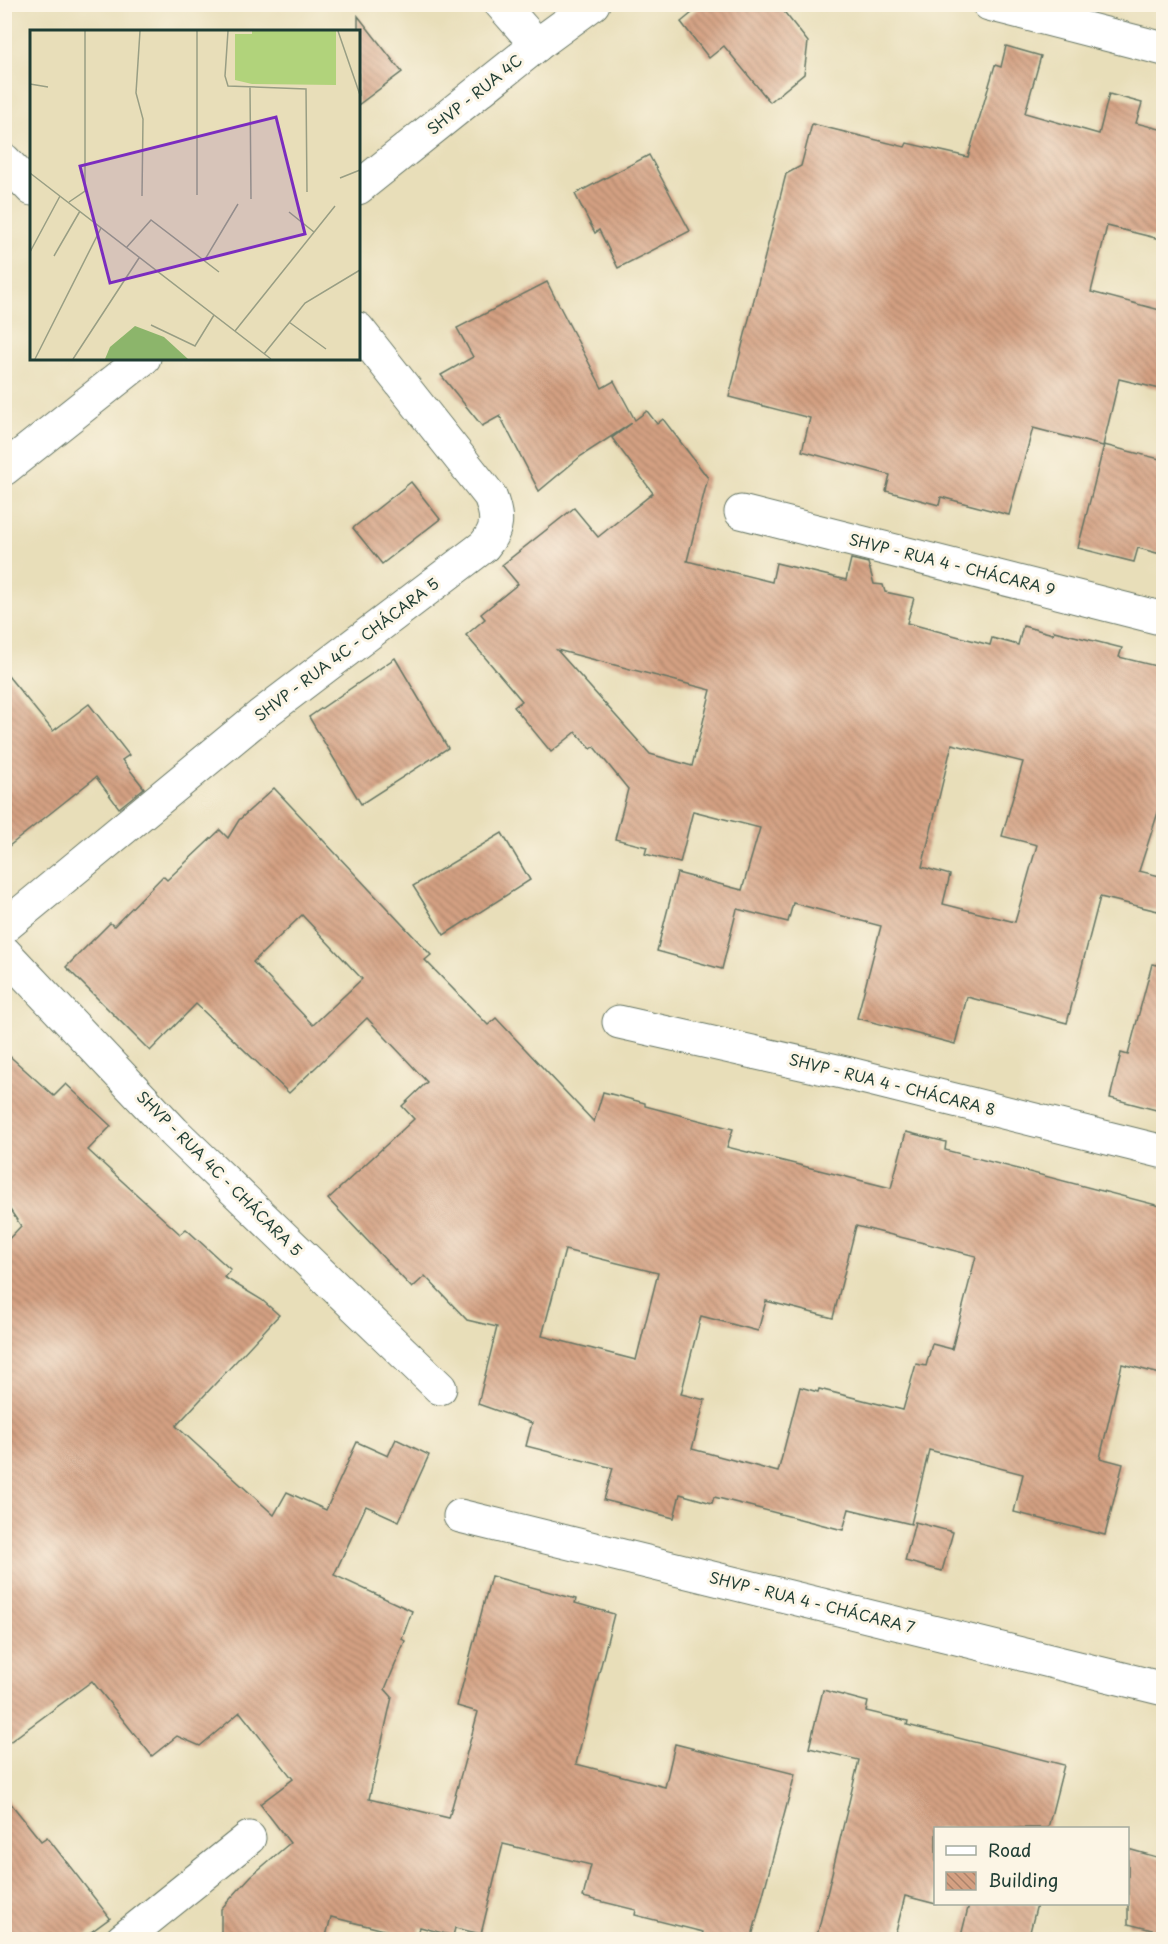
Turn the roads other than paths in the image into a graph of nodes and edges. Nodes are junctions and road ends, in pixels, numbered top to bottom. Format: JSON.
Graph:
{"nodes":[{"id":1,"x":501,"y":4,"type":"edge"},
{"id":2,"x":593,"y":4,"type":"edge"},
{"id":3,"x":989,"y":4,"type":"edge"},
{"id":4,"x":537,"y":45,"type":"junction"},
{"id":5,"x":1164,"y":49,"type":"edge"},
{"id":6,"x":4,"y":160,"type":"edge"},
{"id":7,"x":360,"y":186,"type":"edge"},
{"id":8,"x":30,"y":187,"type":"edge"},
{"id":9,"x":360,"y":332,"type":"edge"},
{"id":10,"x":141,"y":360,"type":"edge"},
{"id":11,"x":4,"y":469,"type":"edge"},
{"id":12,"x":741,"y":512,"type":"dead end"},
{"id":13,"x":1164,"y":619,"type":"edge"},
{"id":14,"x":4,"y":927,"type":"edge"},
{"id":15,"x":4,"y":952,"type":"edge"},
{"id":16,"x":619,"y":1022,"type":"dead end"},
{"id":17,"x":1164,"y":1152,"type":"edge"},
{"id":18,"x":440,"y":1388,"type":"dead end"},
{"id":19,"x":460,"y":1516,"type":"dead end"},
{"id":20,"x":1164,"y":1689,"type":"edge"},
{"id":21,"x":249,"y":1838,"type":"dead end"},
{"id":22,"x":122,"y":1940,"type":"edge"}],
"edges":[{"from":1,"to":4,"type":"street"},
{"from":2,"to":4,"type":"street","name":"SHVP - RUA 4C"},
{"from":3,"to":5,"type":"street"},
{"from":4,"to":7,"type":"street","name":"SHVP - RUA 4C"},
{"from":6,"to":8,"type":"street"},
{"from":9,"to":14,"type":"street","name":"SHVP - RUA 4C - CHÁCARA 5"},
{"from":10,"to":11,"type":"street"},
{"from":12,"to":13,"type":"street","name":"SHVP - RUA 4 - CHÁCARA 9"},
{"from":15,"to":18,"type":"street","name":"SHVP - RUA 4C - CHÁCARA 5"},
{"from":16,"to":17,"type":"street","name":"SHVP - RUA 4 - CHÁCARA 8"},
{"from":19,"to":20,"type":"street","name":"SHVP - RUA 4 - CHÁCARA 7"},
{"from":21,"to":22,"type":"street"}]}
